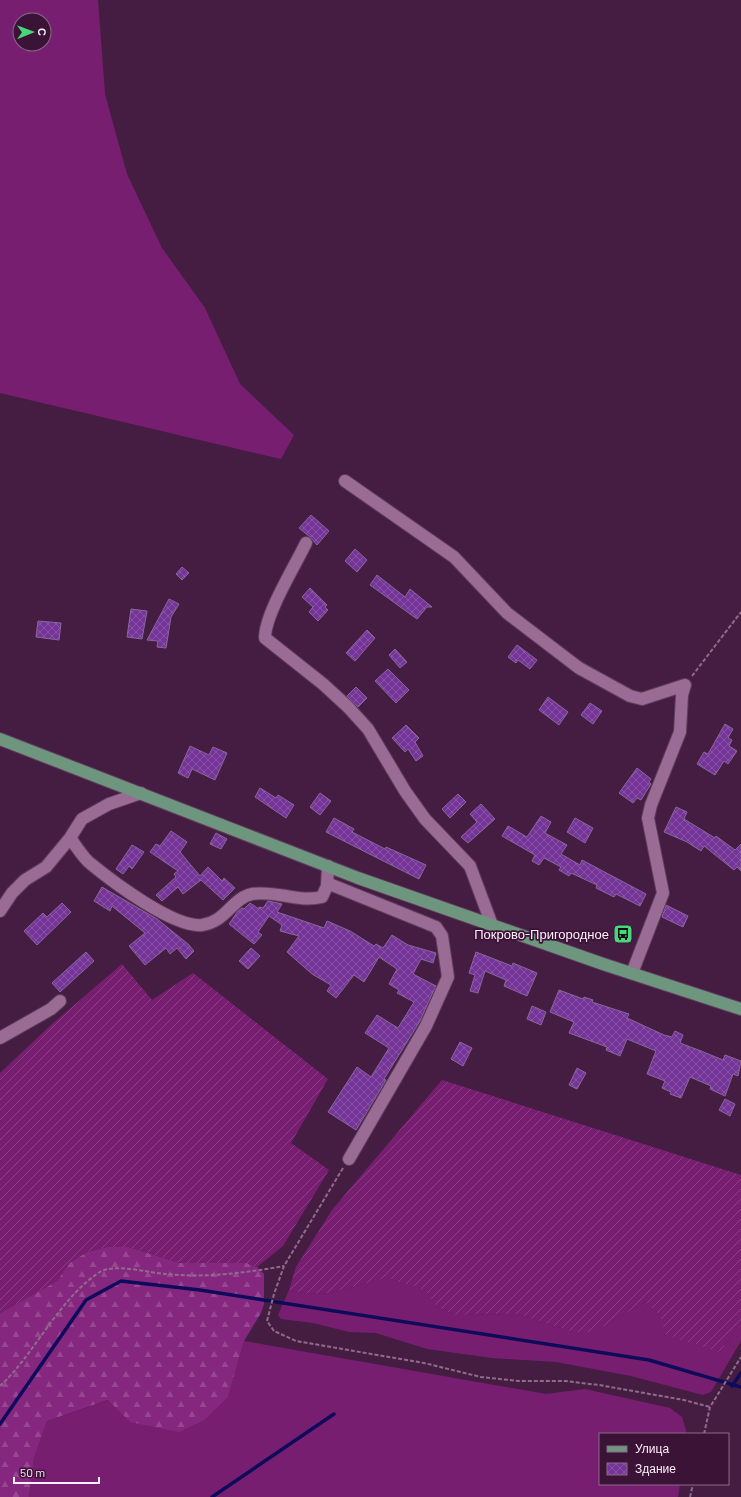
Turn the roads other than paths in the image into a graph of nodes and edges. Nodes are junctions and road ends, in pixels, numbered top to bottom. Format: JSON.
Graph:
{"nodes":[{"id":1,"x":345,"y":481,"type":"dead end"},
{"id":2,"x":306,"y":543,"type":"dead end"},
{"id":3,"x":0,"y":739,"type":"edge"},
{"id":4,"x":141,"y":793,"type":"junction"},
{"id":5,"x":70,"y":838,"type":"junction"},
{"id":6,"x":328,"y":866,"type":"junction"},
{"id":7,"x":327,"y":884,"type":"junction"},
{"id":8,"x":0,"y":911,"type":"edge"},
{"id":9,"x":492,"y":925,"type":"junction"},
{"id":10,"x":632,"y":973,"type":"junction"},
{"id":11,"x":60,"y":1002,"type":"dead end"},
{"id":12,"x":741,"y":1009,"type":"edge"},
{"id":13,"x":0,"y":1038,"type":"edge"},
{"id":14,"x":349,"y":1159,"type":"road end"}],
"edges":[{"from":1,"to":10,"type":"lane"},
{"from":2,"to":9,"type":"lane"},
{"from":3,"to":4,"type":"main road"},
{"from":4,"to":5,"type":"lane"},
{"from":4,"to":6,"type":"main road"},
{"from":5,"to":7,"type":"lane"},
{"from":5,"to":8,"type":"lane"},
{"from":6,"to":7,"type":"lane"},
{"from":6,"to":9,"type":"main road"},
{"from":7,"to":14,"type":"lane"},
{"from":9,"to":10,"type":"main road"},
{"from":10,"to":12,"type":"main road"},
{"from":11,"to":13,"type":"lane"}]}
